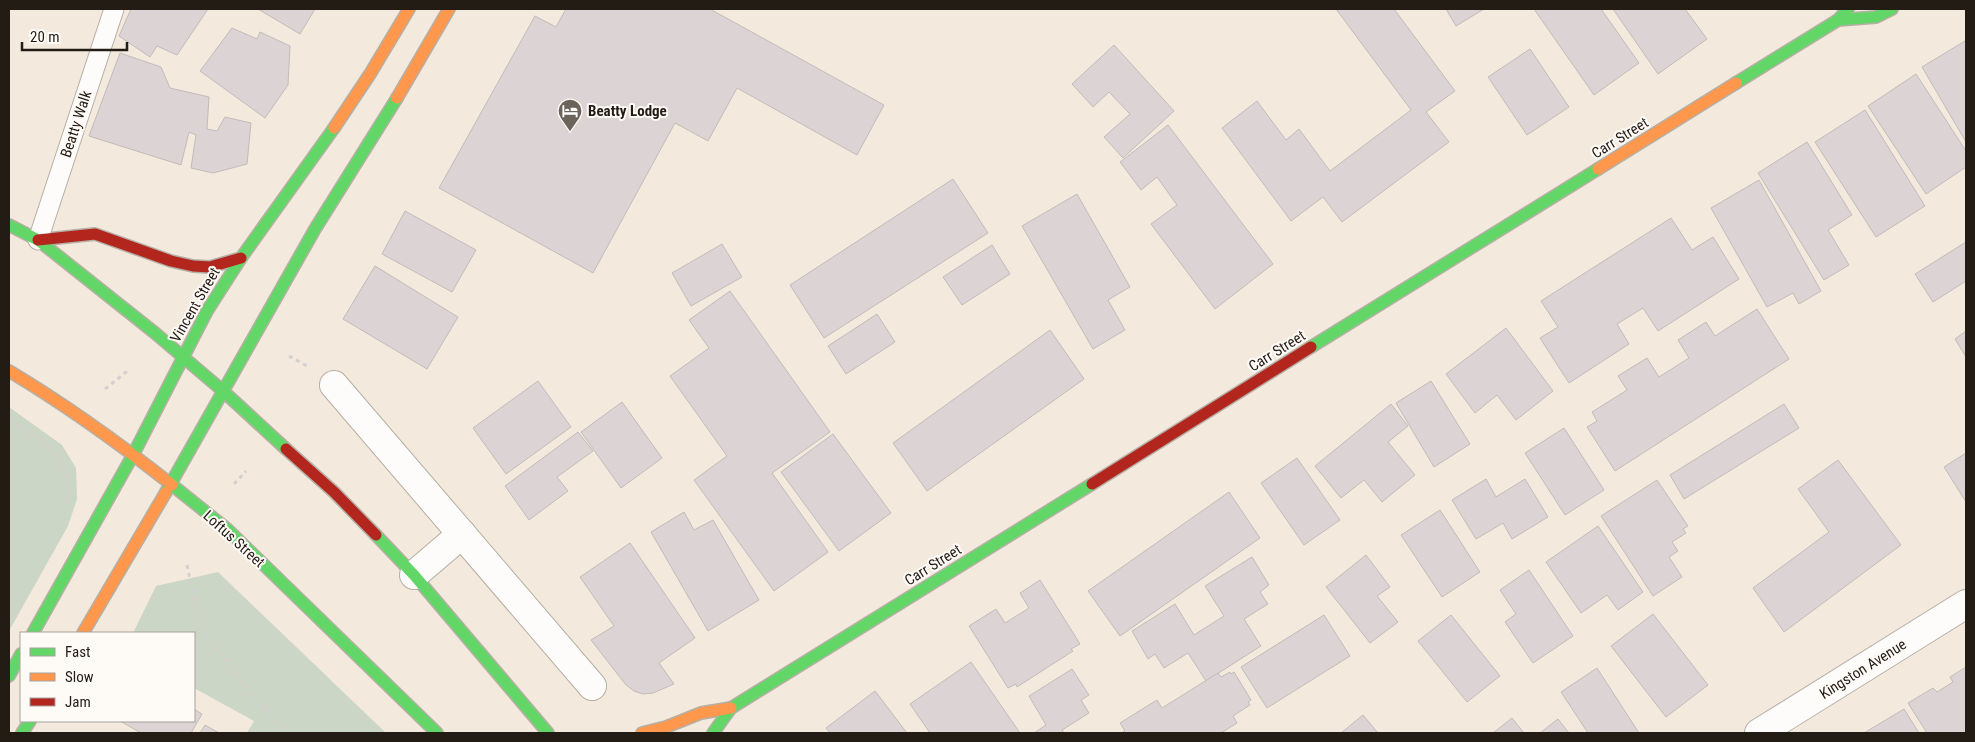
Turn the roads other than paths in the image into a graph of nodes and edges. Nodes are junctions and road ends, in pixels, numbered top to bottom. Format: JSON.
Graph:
{"nodes":[{"id":1,"x":114,"y":9,"type":"edge"},
{"id":2,"x":409,"y":9,"type":"edge"},
{"id":3,"x":450,"y":9,"type":"edge"},
{"id":4,"x":1848,"y":9,"type":"edge"},
{"id":5,"x":1892,"y":9,"type":"edge"},
{"id":6,"x":1838,"y":20,"type":"junction"},
{"id":7,"x":9,"y":225,"type":"edge"},
{"id":8,"x":38,"y":240,"type":"junction"},
{"id":9,"x":241,"y":258,"type":"junction"},
{"id":10,"x":182,"y":357,"type":"junction"},
{"id":11,"x":9,"y":371,"type":"edge"},
{"id":12,"x":334,"y":385,"type":"dead end"},
{"id":13,"x":223,"y":391,"type":"junction"},
{"id":14,"x":133,"y":455,"type":"junction"},
{"id":15,"x":170,"y":485,"type":"junction"},
{"id":16,"x":462,"y":534,"type":"junction"},
{"id":17,"x":414,"y":575,"type":"junction"},
{"id":18,"x":1966,"y":604,"type":"edge"},
{"id":19,"x":34,"y":632,"type":"edge"},
{"id":20,"x":84,"y":632,"type":"edge"},
{"id":21,"x":20,"y":656,"type":"edge"},
{"id":22,"x":9,"y":676,"type":"edge"},
{"id":23,"x":592,"y":686,"type":"dead end"},
{"id":24,"x":731,"y":708,"type":"junction"},
{"id":25,"x":29,"y":722,"type":"edge"},
{"id":26,"x":1775,"y":729,"type":"edge"},
{"id":27,"x":22,"y":733,"type":"edge"},
{"id":28,"x":437,"y":733,"type":"edge"},
{"id":29,"x":548,"y":733,"type":"edge"},
{"id":30,"x":642,"y":733,"type":"edge"},
{"id":31,"x":713,"y":733,"type":"edge"}],
"edges":[{"from":1,"to":8,"type":"lane","name":"Beatty Walk"},
{"from":2,"to":9,"type":"main road","name":"Vincent Street"},
{"from":3,"to":13,"type":"main road"},
{"from":4,"to":6,"type":"main road","name":"Carr Street"},
{"from":5,"to":6,"type":"main road","name":"Carr Street"},
{"from":6,"to":24,"type":"main road","name":"Carr Street"},
{"from":7,"to":8,"type":"main road"},
{"from":8,"to":9,"type":"main road"},
{"from":8,"to":10,"type":"main road"},
{"from":9,"to":10,"type":"main road","name":"Vincent Street"},
{"from":10,"to":13,"type":"main road"},
{"from":10,"to":14,"type":"main road","name":"Vincent Street"},
{"from":11,"to":14,"type":"main road","name":"Loftus Street"},
{"from":12,"to":16,"type":"street"},
{"from":13,"to":15,"type":"main road"},
{"from":13,"to":17,"type":"main road"},
{"from":14,"to":15,"type":"main road","name":"Loftus Street"},
{"from":14,"to":19,"type":"main road","name":"Vincent Street"},
{"from":15,"to":20,"type":"main road"},
{"from":15,"to":28,"type":"main road","name":"Loftus Street"},
{"from":16,"to":17,"type":"street"},
{"from":16,"to":23,"type":"street"},
{"from":17,"to":29,"type":"main road"},
{"from":18,"to":26,"type":"street","name":"Kingston Avenue"},
{"from":21,"to":22,"type":"main road"},
{"from":24,"to":30,"type":"main road","name":"Carr Street"},
{"from":24,"to":31,"type":"main road","name":"Carr Street"},
{"from":25,"to":27,"type":"main road"}]}
